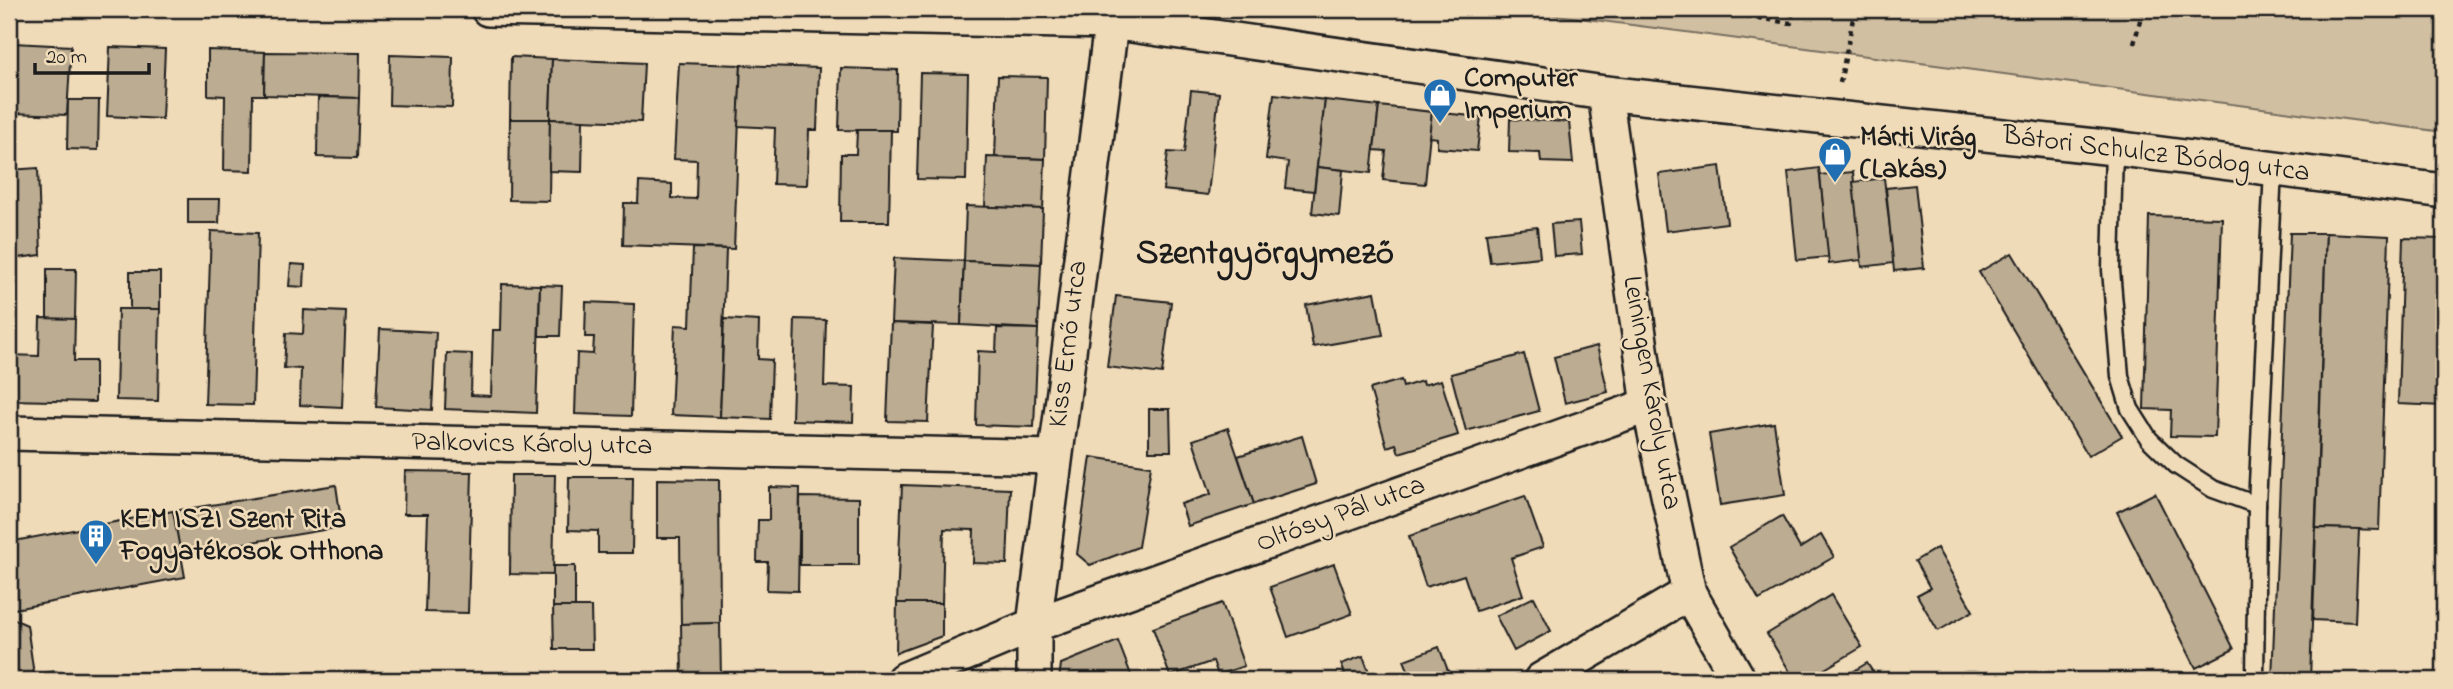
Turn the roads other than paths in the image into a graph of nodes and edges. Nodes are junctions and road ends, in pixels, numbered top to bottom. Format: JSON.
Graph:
{"nodes":[{"id":1,"x":488,"y":9,"type":"edge"},
{"id":2,"x":1111,"y":15,"type":"edge"},
{"id":3,"x":1605,"y":93,"type":"junction"},
{"id":4,"x":2114,"y":148,"type":"junction"},
{"id":5,"x":2273,"y":169,"type":"junction"},
{"id":6,"x":2444,"y":191,"type":"edge"},
{"id":7,"x":1648,"y":405,"type":"junction"},
{"id":8,"x":9,"y":433,"type":"edge"},
{"id":9,"x":1055,"y":457,"type":"junction"},
{"id":10,"x":2257,"y":505,"type":"junction"},
{"id":11,"x":1689,"y":593,"type":"junction"},
{"id":12,"x":1034,"y":625,"type":"junction"},
{"id":13,"x":903,"y":680,"type":"edge"},
{"id":14,"x":1034,"y":680,"type":"edge"},
{"id":15,"x":1541,"y":680,"type":"edge"},
{"id":16,"x":1739,"y":680,"type":"edge"},
{"id":17,"x":2255,"y":680,"type":"edge"}],
"edges":[{"from":1,"to":2,"type":"street","name":"Bátori Schulcz Bódog utca"},
{"from":2,"to":3,"type":"street","name":"Bátori Schulcz Bódog utca"},
{"from":2,"to":9,"type":"street","name":"Kiss Ernő utca"},
{"from":3,"to":4,"type":"street","name":"Bátori Schulcz Bódog utca"},
{"from":3,"to":7,"type":"street","name":"Leiningen Károly utca"},
{"from":4,"to":5,"type":"street","name":"Bátori Schulcz Bódog utca"},
{"from":4,"to":10,"type":"lane"},
{"from":5,"to":6,"type":"street","name":"Bátori Schulcz Bódog utca"},
{"from":5,"to":10,"type":"lane"},
{"from":7,"to":11,"type":"street","name":"Leiningen Károly utca"},
{"from":7,"to":12,"type":"street","name":"Oltósy Pál utca"},
{"from":8,"to":9,"type":"street","name":"Palkovics Károly utca"},
{"from":9,"to":12,"type":"street","name":"Kiss Ernő utca"},
{"from":10,"to":17,"type":"lane"},
{"from":11,"to":15,"type":"street"},
{"from":11,"to":16,"type":"street","name":"Leiningen Károly utca"},
{"from":12,"to":13,"type":"street","name":"Oltósy Pál utca"},
{"from":12,"to":14,"type":"street","name":"Kiss Ernő utca"}]}
